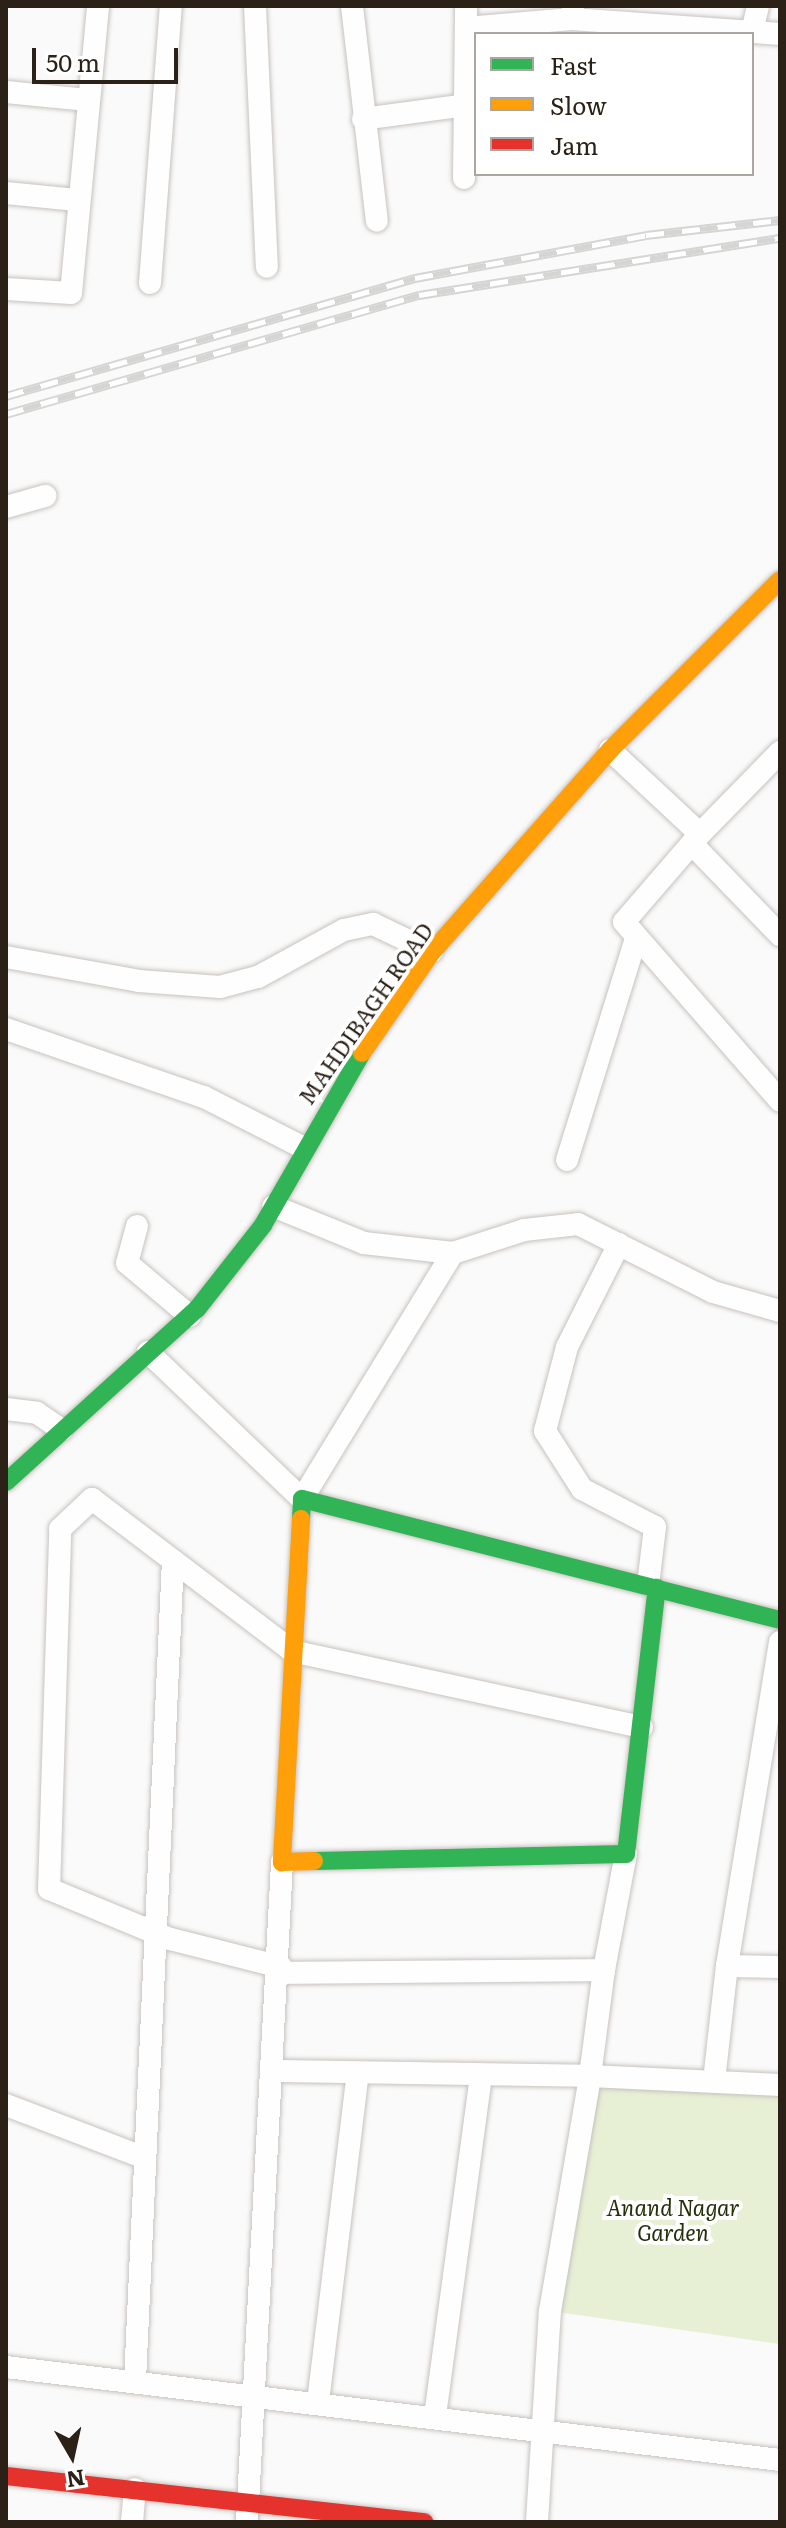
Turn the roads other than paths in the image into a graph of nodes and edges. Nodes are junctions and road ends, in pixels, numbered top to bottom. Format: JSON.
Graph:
{"nodes":[{"id":1,"x":91,"y":6,"type":"edge"},
{"id":2,"x":98,"y":6,"type":"edge"},
{"id":3,"x":171,"y":6,"type":"edge"},
{"id":4,"x":255,"y":6,"type":"edge"},
{"id":5,"x":352,"y":6,"type":"edge"},
{"id":6,"x":758,"y":6,"type":"edge"},
{"id":7,"x":572,"y":13,"type":"edge"},
{"id":8,"x":672,"y":16,"type":"edge"},
{"id":9,"x":466,"y":17,"type":"edge"},
{"id":10,"x":752,"y":32,"type":"edge"},
{"id":11,"x":754,"y":32,"type":"edge"},
{"id":12,"x":780,"y":34,"type":"edge"},
{"id":13,"x":6,"y":92,"type":"edge"},
{"id":14,"x":88,"y":100,"type":"junction"},
{"id":15,"x":466,"y":105,"type":"junction"},
{"id":16,"x":363,"y":119,"type":"junction"},
{"id":17,"x":464,"y":178,"type":"dead end"},
{"id":18,"x":6,"y":193,"type":"edge"},
{"id":19,"x":77,"y":200,"type":"junction"},
{"id":20,"x":377,"y":221,"type":"dead end"},
{"id":21,"x":267,"y":267,"type":"dead end"},
{"id":22,"x":150,"y":283,"type":"dead end"},
{"id":23,"x":6,"y":289,"type":"edge"},
{"id":24,"x":45,"y":496,"type":"dead end"},
{"id":25,"x":6,"y":507,"type":"edge"},
{"id":26,"x":780,"y":580,"type":"edge"},
{"id":27,"x":610,"y":750,"type":"junction"},
{"id":28,"x":777,"y":762,"type":"edge"},
{"id":29,"x":696,"y":839,"type":"junction"},
{"id":30,"x":780,"y":935,"type":"edge"},
{"id":31,"x":635,"y":942,"type":"junction"},
{"id":32,"x":432,"y":952,"type":"junction"},
{"id":33,"x":6,"y":957,"type":"edge"},
{"id":34,"x":6,"y":1029,"type":"edge"},
{"id":35,"x":780,"y":1101,"type":"edge"},
{"id":36,"x":304,"y":1148,"type":"junction"},
{"id":37,"x":567,"y":1160,"type":"dead end"},
{"id":38,"x":273,"y":1206,"type":"junction"},
{"id":39,"x":137,"y":1226,"type":"dead end"},
{"id":40,"x":619,"y":1244,"type":"junction"},
{"id":41,"x":453,"y":1253,"type":"junction"},
{"id":42,"x":780,"y":1311,"type":"edge"},
{"id":43,"x":190,"y":1316,"type":"junction"},
{"id":44,"x":148,"y":1352,"type":"junction"},
{"id":45,"x":6,"y":1409,"type":"edge"},
{"id":46,"x":62,"y":1430,"type":"junction"},
{"id":47,"x":6,"y":1482,"type":"edge"},
{"id":48,"x":302,"y":1499,"type":"junction"},
{"id":49,"x":173,"y":1561,"type":"junction"},
{"id":50,"x":653,"y":1587,"type":"junction"},
{"id":51,"x":780,"y":1620,"type":"edge"},
{"id":52,"x":780,"y":1642,"type":"edge"},
{"id":53,"x":292,"y":1651,"type":"junction"},
{"id":54,"x":642,"y":1727,"type":"junction"},
{"id":55,"x":626,"y":1854,"type":"junction"},
{"id":56,"x":282,"y":1862,"type":"junction"},
{"id":57,"x":156,"y":1933,"type":"junction"},
{"id":58,"x":727,"y":1966,"type":"junction"},
{"id":59,"x":780,"y":1967,"type":"edge"},
{"id":60,"x":282,"y":1970,"type":"junction"},
{"id":61,"x":604,"y":1970,"type":"junction"},
{"id":62,"x":275,"y":2071,"type":"junction"},
{"id":63,"x":358,"y":2073,"type":"junction"},
{"id":64,"x":481,"y":2075,"type":"junction"},
{"id":65,"x":590,"y":2076,"type":"junction"},
{"id":66,"x":714,"y":2081,"type":"junction"},
{"id":67,"x":780,"y":2085,"type":"edge"},
{"id":68,"x":6,"y":2105,"type":"edge"},
{"id":69,"x":145,"y":2158,"type":"junction"},
{"id":70,"x":6,"y":2367,"type":"edge"},
{"id":71,"x":135,"y":2381,"type":"junction"},
{"id":72,"x":255,"y":2394,"type":"junction"},
{"id":73,"x":318,"y":2402,"type":"junction"},
{"id":74,"x":435,"y":2416,"type":"junction"},
{"id":75,"x":545,"y":2430,"type":"junction"},
{"id":76,"x":780,"y":2460,"type":"edge"},
{"id":77,"x":6,"y":2476,"type":"edge"},
{"id":78,"x":135,"y":2489,"type":"junction"},
{"id":79,"x":248,"y":2512,"type":"edge"},
{"id":80,"x":132,"y":2522,"type":"edge"},
{"id":81,"x":424,"y":2522,"type":"edge"},
{"id":82,"x":537,"y":2522,"type":"edge"}],
"edges":[{"from":1,"to":2,"type":"street"},
{"from":2,"to":14,"type":"street"},
{"from":3,"to":22,"type":"street"},
{"from":4,"to":21,"type":"street"},
{"from":5,"to":16,"type":"street"},
{"from":6,"to":10,"type":"street"},
{"from":7,"to":8,"type":"street"},
{"from":7,"to":9,"type":"street"},
{"from":8,"to":10,"type":"street"},
{"from":9,"to":15,"type":"street"},
{"from":11,"to":12,"type":"street"},
{"from":13,"to":14,"type":"street"},
{"from":14,"to":19,"type":"street"},
{"from":15,"to":16,"type":"street"},
{"from":15,"to":17,"type":"street"},
{"from":16,"to":20,"type":"street"},
{"from":18,"to":19,"type":"street"},
{"from":19,"to":23,"type":"street"},
{"from":24,"to":25,"type":"street"},
{"from":26,"to":27,"type":"street","name":"MAHDIBAGH ROAD"},
{"from":27,"to":29,"type":"street"},
{"from":27,"to":32,"type":"street","name":"MAHDIBAGH ROAD"},
{"from":28,"to":29,"type":"street"},
{"from":29,"to":30,"type":"street"},
{"from":29,"to":31,"type":"street"},
{"from":31,"to":35,"type":"street"},
{"from":31,"to":37,"type":"street"},
{"from":32,"to":33,"type":"street"},
{"from":32,"to":36,"type":"street","name":"MAHDIBAGH ROAD"},
{"from":34,"to":36,"type":"street"},
{"from":36,"to":38,"type":"street","name":"MAHDIBAGH ROAD"},
{"from":38,"to":41,"type":"street"},
{"from":38,"to":43,"type":"street","name":"MAHDIBAGH ROAD"},
{"from":39,"to":43,"type":"street"},
{"from":40,"to":41,"type":"street"},
{"from":40,"to":42,"type":"street"},
{"from":40,"to":50,"type":"street"},
{"from":41,"to":48,"type":"street"},
{"from":43,"to":44,"type":"street","name":"MAHDIBAGH ROAD"},
{"from":44,"to":46,"type":"street","name":"MAHDIBAGH ROAD"},
{"from":44,"to":48,"type":"street"},
{"from":45,"to":46,"type":"street"},
{"from":46,"to":47,"type":"street","name":"MAHDIBAGH ROAD"},
{"from":48,"to":50,"type":"street"},
{"from":48,"to":53,"type":"street"},
{"from":49,"to":53,"type":"street"},
{"from":49,"to":57,"type":"street"},
{"from":49,"to":57,"type":"street"},
{"from":50,"to":51,"type":"street"},
{"from":50,"to":54,"type":"street"},
{"from":52,"to":58,"type":"street"},
{"from":53,"to":54,"type":"street"},
{"from":53,"to":56,"type":"street"},
{"from":54,"to":55,"type":"street"},
{"from":55,"to":56,"type":"street"},
{"from":55,"to":61,"type":"street"},
{"from":56,"to":60,"type":"street"},
{"from":57,"to":60,"type":"street"},
{"from":57,"to":69,"type":"street"},
{"from":58,"to":59,"type":"street"},
{"from":58,"to":66,"type":"street"},
{"from":60,"to":61,"type":"street"},
{"from":60,"to":62,"type":"street"},
{"from":61,"to":65,"type":"street"},
{"from":62,"to":63,"type":"street"},
{"from":62,"to":72,"type":"street"},
{"from":63,"to":64,"type":"street"},
{"from":63,"to":73,"type":"street"},
{"from":64,"to":65,"type":"street"},
{"from":64,"to":74,"type":"street"},
{"from":65,"to":66,"type":"street"},
{"from":65,"to":75,"type":"street"},
{"from":66,"to":67,"type":"street"},
{"from":68,"to":69,"type":"street"},
{"from":69,"to":71,"type":"street"},
{"from":70,"to":71,"type":"street"},
{"from":71,"to":72,"type":"street"},
{"from":72,"to":73,"type":"street"},
{"from":72,"to":79,"type":"street"},
{"from":73,"to":74,"type":"street"},
{"from":74,"to":75,"type":"street"},
{"from":75,"to":76,"type":"street"},
{"from":75,"to":82,"type":"street"},
{"from":77,"to":78,"type":"street"},
{"from":78,"to":79,"type":"street"},
{"from":78,"to":80,"type":"street"},
{"from":79,"to":81,"type":"street"}]}
